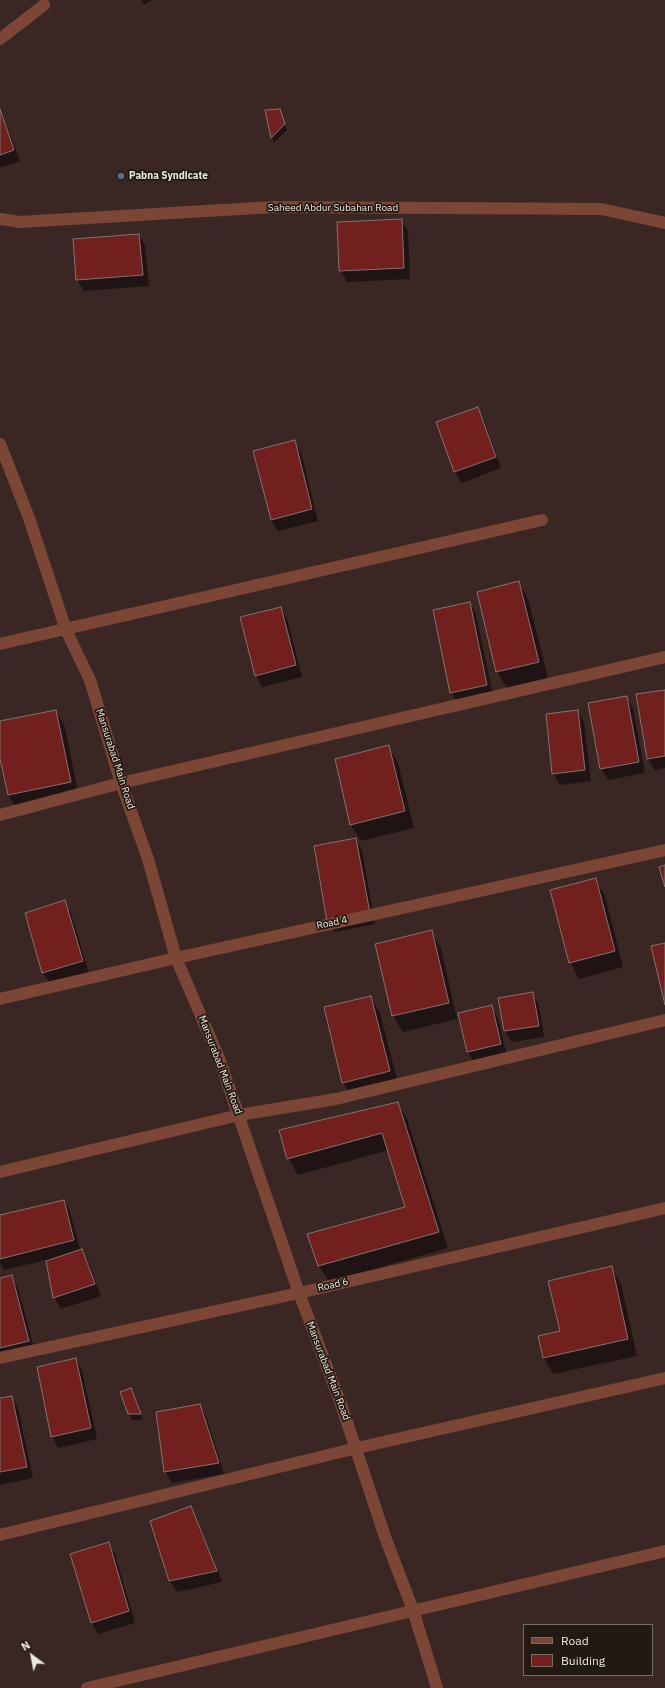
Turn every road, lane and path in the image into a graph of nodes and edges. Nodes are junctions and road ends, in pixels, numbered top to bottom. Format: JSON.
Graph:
{"nodes":[{"id":1,"x":44,"y":5,"type":"dead end"},
{"id":2,"x":0,"y":39,"type":"edge"},
{"id":3,"x":0,"y":220,"type":"edge"},
{"id":4,"x":665,"y":223,"type":"edge"},
{"id":5,"x":0,"y":444,"type":"edge"},
{"id":6,"x":542,"y":520,"type":"dead end"},
{"id":7,"x":66,"y":630,"type":"junction"},
{"id":8,"x":0,"y":644,"type":"edge"},
{"id":9,"x":665,"y":657,"type":"edge"},
{"id":10,"x":121,"y":783,"type":"junction"},
{"id":11,"x":0,"y":816,"type":"edge"},
{"id":12,"x":665,"y":850,"type":"edge"},
{"id":13,"x":176,"y":958,"type":"junction"},
{"id":14,"x":0,"y":999,"type":"edge"},
{"id":15,"x":665,"y":1020,"type":"edge"},
{"id":16,"x":239,"y":1115,"type":"junction"},
{"id":17,"x":0,"y":1172,"type":"edge"},
{"id":18,"x":665,"y":1208,"type":"edge"},
{"id":19,"x":299,"y":1293,"type":"junction"},
{"id":20,"x":0,"y":1358,"type":"edge"},
{"id":21,"x":665,"y":1378,"type":"edge"},
{"id":22,"x":357,"y":1448,"type":"junction"},
{"id":23,"x":0,"y":1535,"type":"edge"},
{"id":24,"x":665,"y":1551,"type":"edge"},
{"id":25,"x":413,"y":1610,"type":"junction"},
{"id":26,"x":88,"y":1688,"type":"edge"},
{"id":27,"x":437,"y":1688,"type":"edge"}],
"edges":[{"from":1,"to":2,"type":"street"},
{"from":3,"to":4,"type":"street","name":"Saheed Abdur Subahan Road"},
{"from":5,"to":7,"type":"street","name":"Mansurabad Main Road"},
{"from":6,"to":7,"type":"street"},
{"from":7,"to":8,"type":"street"},
{"from":7,"to":10,"type":"street","name":"Mansurabad Main Road"},
{"from":9,"to":10,"type":"street"},
{"from":10,"to":11,"type":"street"},
{"from":10,"to":13,"type":"street","name":"Mansurabad Main Road"},
{"from":12,"to":13,"type":"street","name":"Road 4"},
{"from":13,"to":14,"type":"street","name":"Road 4"},
{"from":13,"to":16,"type":"street","name":"Mansurabad Main Road"},
{"from":15,"to":16,"type":"street"},
{"from":16,"to":17,"type":"street"},
{"from":16,"to":19,"type":"street","name":"Mansurabad Main Road"},
{"from":18,"to":19,"type":"street","name":"Road 6"},
{"from":19,"to":20,"type":"street","name":"Road 6"},
{"from":19,"to":22,"type":"street","name":"Mansurabad Main Road"},
{"from":21,"to":22,"type":"street"},
{"from":22,"to":23,"type":"street"},
{"from":22,"to":25,"type":"street","name":"Mansurabad Main Road"},
{"from":24,"to":25,"type":"street"},
{"from":25,"to":26,"type":"street"},
{"from":25,"to":27,"type":"street","name":"Mansurabad Main Road"}]}
